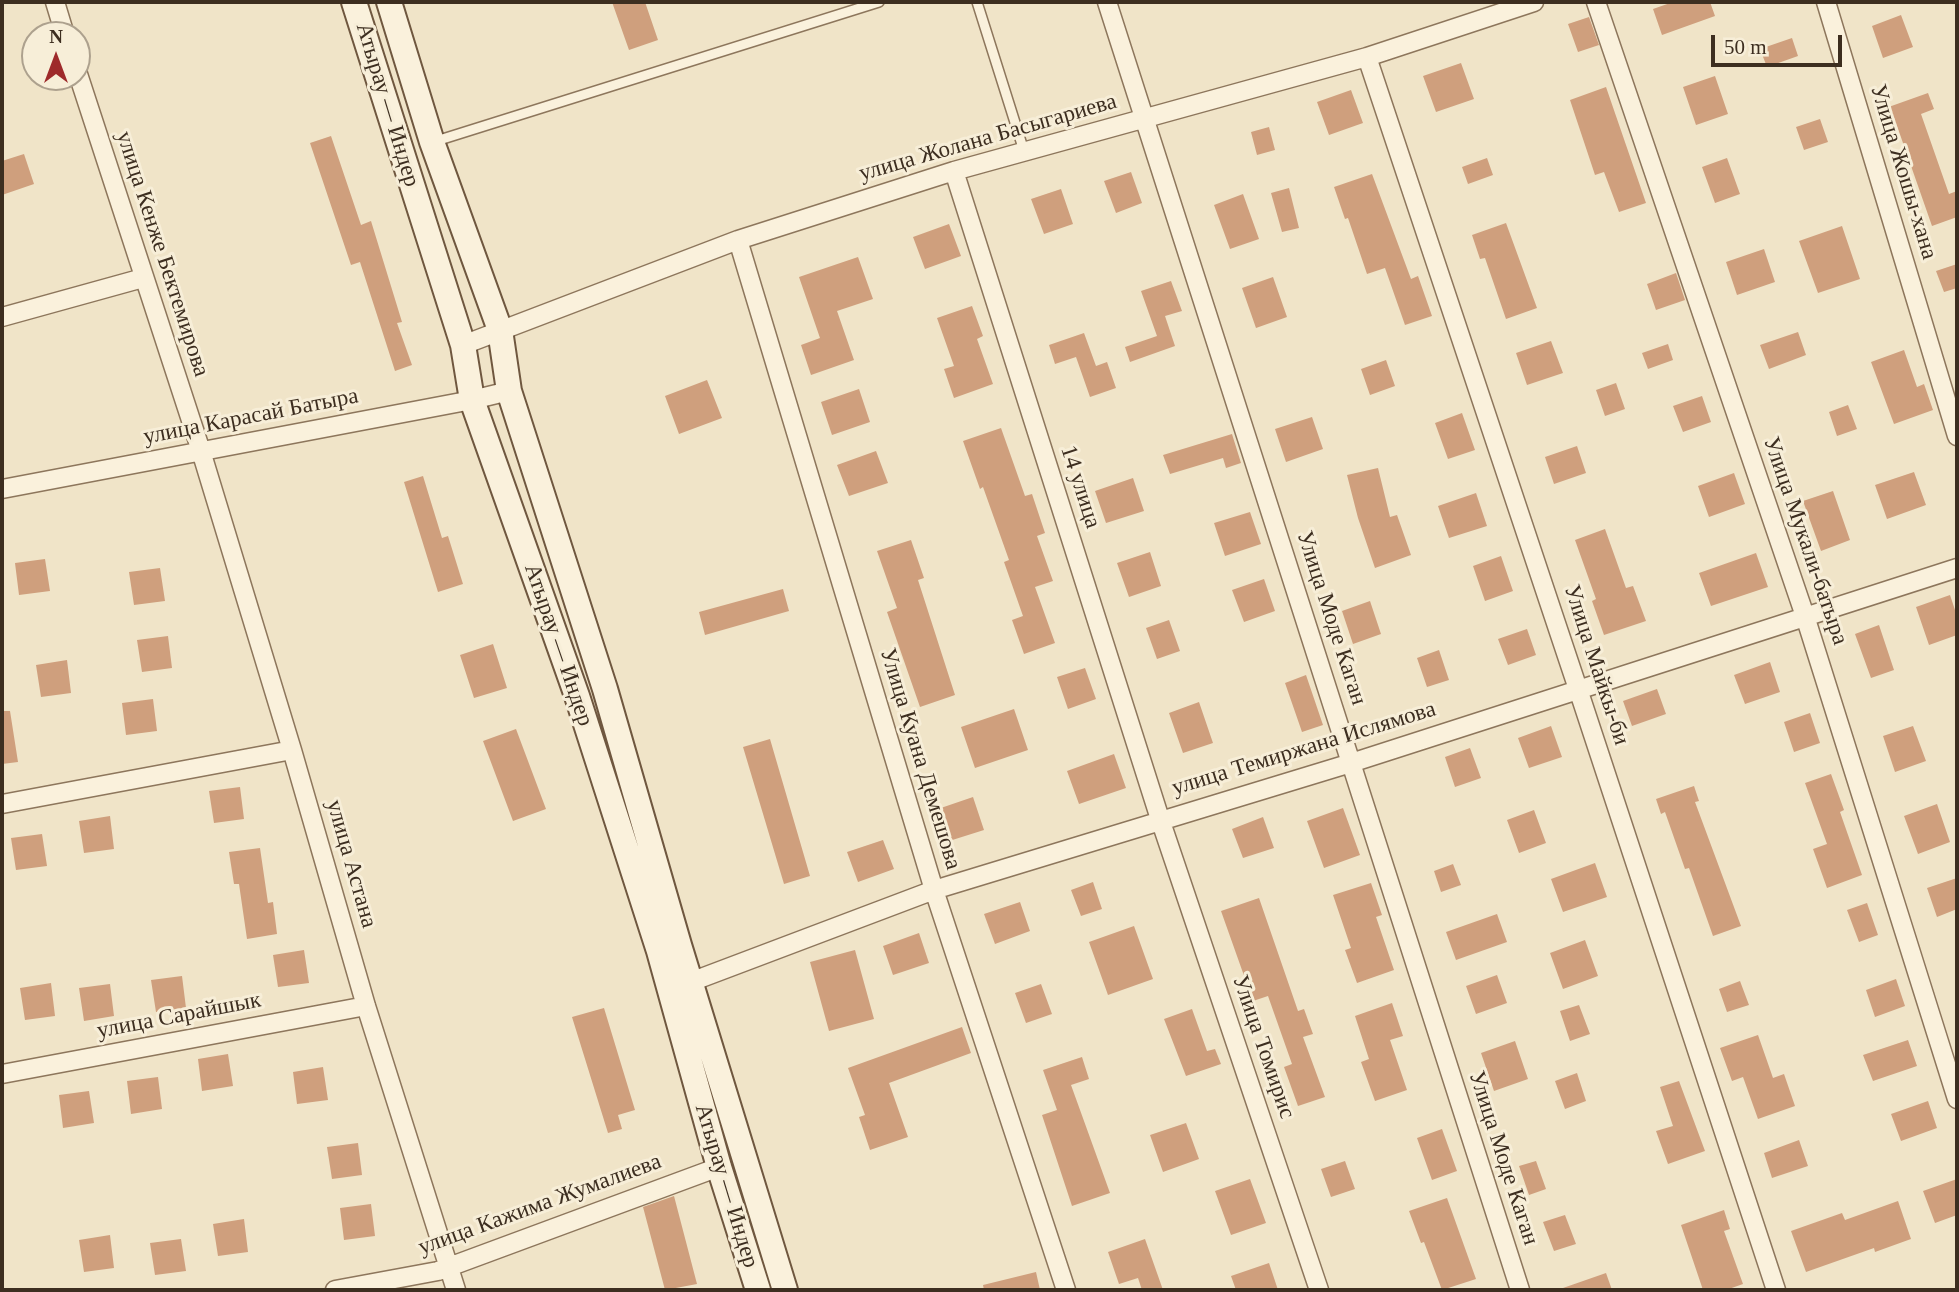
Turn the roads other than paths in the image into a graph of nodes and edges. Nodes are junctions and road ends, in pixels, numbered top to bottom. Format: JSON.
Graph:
{"nodes":[{"id":1,"x":55,"y":2,"type":"edge"},
{"id":2,"x":354,"y":2,"type":"edge"},
{"id":3,"x":389,"y":2,"type":"edge"},
{"id":4,"x":878,"y":2,"type":"edge"},
{"id":5,"x":977,"y":2,"type":"edge"},
{"id":6,"x":1107,"y":2,"type":"edge"},
{"id":7,"x":1534,"y":2,"type":"edge"},
{"id":8,"x":1596,"y":2,"type":"edge"},
{"id":9,"x":1826,"y":2,"type":"edge"},
{"id":10,"x":61,"y":21,"type":"edge"},
{"id":11,"x":1367,"y":57,"type":"junction"},
{"id":12,"x":83,"y":91,"type":"edge"},
{"id":13,"x":1146,"y":118,"type":"junction"},
{"id":14,"x":432,"y":142,"type":"junction"},
{"id":15,"x":1024,"y":151,"type":"junction"},
{"id":16,"x":954,"y":171,"type":"junction"},
{"id":17,"x":738,"y":240,"type":"junction"},
{"id":18,"x":143,"y":278,"type":"junction"},
{"id":19,"x":2,"y":317,"type":"edge"},
{"id":20,"x":500,"y":330,"type":"junction"},
{"id":21,"x":463,"y":345,"type":"junction"},
{"id":22,"x":509,"y":391,"type":"junction"},
{"id":23,"x":472,"y":400,"type":"junction"},
{"id":24,"x":1957,"y":436,"type":"edge"},
{"id":25,"x":201,"y":451,"type":"junction"},
{"id":26,"x":2,"y":489,"type":"edge"},
{"id":27,"x":1957,"y":568,"type":"edge"},
{"id":28,"x":1805,"y":616,"type":"junction"},
{"id":29,"x":1578,"y":689,"type":"junction"},
{"id":30,"x":292,"y":750,"type":"junction"},
{"id":31,"x":1351,"y":762,"type":"junction"},
{"id":32,"x":2,"y":804,"type":"edge"},
{"id":33,"x":1160,"y":819,"type":"junction"},
{"id":34,"x":934,"y":890,"type":"junction"},
{"id":35,"x":680,"y":985,"type":"junction"},
{"id":36,"x":366,"y":1006,"type":"junction"},
{"id":37,"x":2,"y":1074,"type":"edge"},
{"id":38,"x":1957,"y":1099,"type":"edge"},
{"id":39,"x":719,"y":1167,"type":"junction"},
{"id":40,"x":449,"y":1267,"type":"junction"},
{"id":41,"x":335,"y":1290,"type":"edge"},
{"id":42,"x":456,"y":1290,"type":"edge"},
{"id":43,"x":758,"y":1290,"type":"edge"},
{"id":44,"x":785,"y":1290,"type":"edge"},
{"id":45,"x":1066,"y":1290,"type":"edge"},
{"id":46,"x":1319,"y":1290,"type":"edge"},
{"id":47,"x":1520,"y":1290,"type":"edge"},
{"id":48,"x":1776,"y":1290,"type":"edge"}],
"edges":[{"from":1,"to":10,"type":"street"},
{"from":2,"to":21,"type":"main road","name":"Атырау — Индер"},
{"from":3,"to":14,"type":"main road","name":"Атырау — Индер"},
{"from":4,"to":14,"type":"lane"},
{"from":5,"to":15,"type":"lane"},
{"from":6,"to":13,"type":"street","name":"Улица Моде Каган"},
{"from":7,"to":11,"type":"street","name":"улица Жолана Басыгариева"},
{"from":8,"to":28,"type":"street","name":"Улица Мукали-батыра"},
{"from":9,"to":24,"type":"street","name":"Улица Жошы-хана"},
{"from":11,"to":13,"type":"street","name":"улица Жолана Басыгариева"},
{"from":11,"to":29,"type":"street","name":"Улица Майкы-би"},
{"from":12,"to":18,"type":"street","name":"улица Кенже Бектемирова"},
{"from":13,"to":15,"type":"street","name":"улица Жолана Басыгариева"},
{"from":13,"to":31,"type":"street","name":"Улица Моде Каган"},
{"from":14,"to":20,"type":"main road","name":"Атырау — Индер"},
{"from":15,"to":16,"type":"street","name":"улица Жолана Басыгариева"},
{"from":16,"to":17,"type":"street","name":"улица Жолана Басыгариева"},
{"from":16,"to":33,"type":"street","name":"14 улица"},
{"from":17,"to":20,"type":"street","name":"улица Жолана Басыгариева"},
{"from":17,"to":34,"type":"street","name":"Улица Куана Демешова"},
{"from":18,"to":19,"type":"street"},
{"from":18,"to":25,"type":"street","name":"улица Кенже Бектемирова"},
{"from":20,"to":21,"type":"street","name":"улица Жолана Басыгариева"},
{"from":20,"to":22,"type":"main road","name":"Атырау — Индер"},
{"from":21,"to":23,"type":"main road","name":"Атырау — Индер"},
{"from":22,"to":23,"type":"street","name":"улица Карасай Батыра"},
{"from":22,"to":35,"type":"main road","name":"Атырау — Индер"},
{"from":23,"to":25,"type":"street","name":"улица Карасай Батыра"},
{"from":23,"to":35,"type":"main road","name":"Атырау — Индер"},
{"from":25,"to":26,"type":"street","name":"улица Карасай Батыра"},
{"from":25,"to":30,"type":"street","name":"улица Астана"},
{"from":27,"to":28,"type":"street","name":"улица Темиржана Ислямова"},
{"from":28,"to":29,"type":"street","name":"улица Темиржана Ислямова"},
{"from":28,"to":38,"type":"street","name":"Улица Мукали-батыра"},
{"from":29,"to":31,"type":"street","name":"улица Темиржана Ислямова"},
{"from":29,"to":48,"type":"street","name":"Улица Майкы-би"},
{"from":30,"to":32,"type":"street"},
{"from":30,"to":36,"type":"street","name":"улица Астана"},
{"from":31,"to":33,"type":"street","name":"улица Темиржана Ислямова"},
{"from":31,"to":47,"type":"street","name":"Улица Моде Каган"},
{"from":33,"to":34,"type":"street","name":"улица Темиржана Ислямова"},
{"from":33,"to":46,"type":"street","name":"Улица Томирис"},
{"from":34,"to":35,"type":"street","name":"улица Темиржана Ислямова"},
{"from":34,"to":45,"type":"street","name":"Улица Куана Демешова"},
{"from":35,"to":39,"type":"main road","name":"Атырау — Индер"},
{"from":35,"to":44,"type":"main road","name":"Атырау — Индер"},
{"from":36,"to":37,"type":"street","name":"улица Сарайшык"},
{"from":36,"to":40,"type":"street","name":"улица Астана"},
{"from":39,"to":40,"type":"street","name":"улица Кажима Жумалиева"},
{"from":39,"to":43,"type":"main road","name":"Атырау — Индер"},
{"from":40,"to":41,"type":"street","name":"улица Кажима Жумалиева"},
{"from":40,"to":42,"type":"street","name":"улица Астана"}]}
